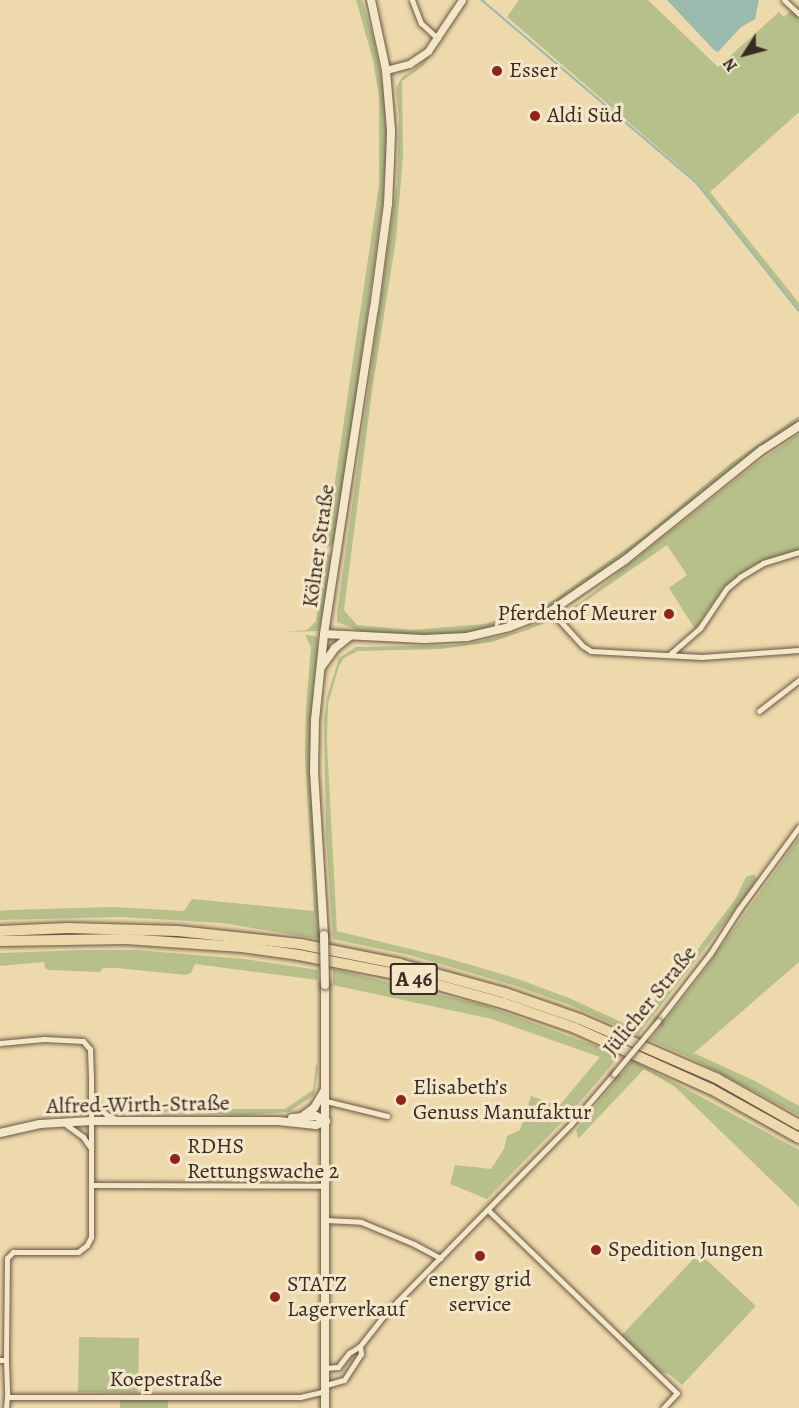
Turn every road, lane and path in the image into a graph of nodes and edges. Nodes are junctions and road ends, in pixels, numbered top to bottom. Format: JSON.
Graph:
{"nodes":[{"id":1,"x":371,"y":0,"type":"edge"},
{"id":2,"x":412,"y":0,"type":"edge"},
{"id":3,"x":462,"y":0,"type":"edge"},
{"id":4,"x":784,"y":0,"type":"edge"},
{"id":5,"x":799,"y":14,"type":"edge"},
{"id":6,"x":438,"y":39,"type":"junction"},
{"id":7,"x":386,"y":70,"type":"junction"},
{"id":8,"x":799,"y":426,"type":"edge"},
{"id":9,"x":799,"y":552,"type":"edge"},
{"id":10,"x":551,"y":611,"type":"junction"},
{"id":11,"x":324,"y":634,"type":"junction"},
{"id":12,"x":350,"y":636,"type":"junction"},
{"id":13,"x":799,"y":650,"type":"edge"},
{"id":14,"x":669,"y":655,"type":"junction"},
{"id":15,"x":320,"y":670,"type":"junction"},
{"id":16,"x":799,"y":680,"type":"edge"},
{"id":17,"x":759,"y":711,"type":"dead end"},
{"id":18,"x":799,"y":827,"type":"edge"},
{"id":19,"x":0,"y":931,"type":"edge"},
{"id":20,"x":0,"y":941,"type":"edge"},
{"id":21,"x":0,"y":1043,"type":"edge"},
{"id":22,"x":326,"y":1086,"type":"junction"},
{"id":23,"x":91,"y":1101,"type":"junction"},
{"id":24,"x":326,"y":1101,"type":"junction"},
{"id":25,"x":303,"y":1116,"type":"junction"},
{"id":26,"x":387,"y":1116,"type":"dead end"},
{"id":27,"x":91,"y":1121,"type":"junction"},
{"id":28,"x":121,"y":1121,"type":"junction"},
{"id":29,"x":278,"y":1121,"type":"junction"},
{"id":30,"x":326,"y":1121,"type":"junction"},
{"id":31,"x":63,"y":1123,"type":"junction"},
{"id":32,"x":799,"y":1125,"type":"edge"},
{"id":33,"x":0,"y":1133,"type":"edge"},
{"id":34,"x":799,"y":1138,"type":"edge"},
{"id":35,"x":91,"y":1149,"type":"junction"},
{"id":36,"x":91,"y":1185,"type":"junction"},
{"id":37,"x":326,"y":1186,"type":"junction"},
{"id":38,"x":488,"y":1210,"type":"junction"},
{"id":39,"x":326,"y":1220,"type":"junction"},
{"id":40,"x":440,"y":1258,"type":"junction"},
{"id":41,"x":360,"y":1346,"type":"junction"},
{"id":42,"x":3,"y":1360,"type":"edge"},
{"id":43,"x":325,"y":1368,"type":"junction"},
{"id":44,"x":326,"y":1388,"type":"junction"},
{"id":45,"x":7,"y":1397,"type":"junction"},
{"id":46,"x":6,"y":1408,"type":"edge"},
{"id":47,"x":325,"y":1408,"type":"edge"},
{"id":48,"x":663,"y":1408,"type":"edge"}],
"edges":[{"from":1,"to":7,"type":"main road","name":"Kölner Straße"},
{"from":2,"to":6,"type":"street"},
{"from":3,"to":6,"type":"street"},
{"from":4,"to":5,"type":"street"},
{"from":6,"to":7,"type":"street"},
{"from":7,"to":11,"type":"main road","name":"Kölner Straße"},
{"from":8,"to":10,"type":"main road"},
{"from":9,"to":14,"type":"street"},
{"from":10,"to":12,"type":"main road"},
{"from":10,"to":14,"type":"street"},
{"from":11,"to":12,"type":"main road"},
{"from":11,"to":15,"type":"main road","name":"Kölner Straße"},
{"from":12,"to":15,"type":"main road"},
{"from":13,"to":14,"type":"street"},
{"from":15,"to":22,"type":"main road","name":"Kölner Straße","bridge":true},
{"from":16,"to":17,"type":"street"},
{"from":18,"to":38,"type":"street","name":"Jülicher Straße","bridge":true},
{"from":19,"to":32,"type":"highway","number":"A 46"},
{"from":20,"to":34,"type":"highway","number":"A 46"},
{"from":21,"to":23,"type":"street"},
{"from":22,"to":24,"type":"main road","name":"Kölner Straße"},
{"from":22,"to":25,"type":"main road"},
{"from":23,"to":27,"type":"street"},
{"from":23,"to":28,"type":"street"},
{"from":24,"to":26,"type":"street"},
{"from":24,"to":30,"type":"main road","name":"Kölner Straße"},
{"from":25,"to":29,"type":"main road","name":"Alfred-Wirth-Straße"},
{"from":25,"to":30,"type":"main road","name":"Alfred-Wirth-Straße"},
{"from":27,"to":28,"type":"main road","name":"Alfred-Wirth-Straße"},
{"from":27,"to":31,"type":"main road","name":"Alfred-Wirth-Straße"},
{"from":27,"to":35,"type":"street"},
{"from":28,"to":29,"type":"main road","name":"Alfred-Wirth-Straße"},
{"from":29,"to":30,"type":"main road","name":"Alfred-Wirth-Straße"},
{"from":30,"to":37,"type":"main road","name":"Kölner Straße"},
{"from":31,"to":33,"type":"main road","name":"Alfred-Wirth-Straße"},
{"from":31,"to":35,"type":"street"},
{"from":35,"to":36,"type":"street"},
{"from":36,"to":37,"type":"street"},
{"from":36,"to":42,"type":"street"},
{"from":37,"to":39,"type":"main road","name":"Kölner Straße"},
{"from":38,"to":40,"type":"street","name":"Jülicher Straße"},
{"from":38,"to":48,"type":"street"},
{"from":39,"to":40,"type":"street"},
{"from":39,"to":43,"type":"main road","name":"Kölner Straße"},
{"from":40,"to":41,"type":"street","name":"Jülicher Straße"},
{"from":41,"to":43,"type":"street","name":"Jülicher Straße"},
{"from":41,"to":44,"type":"street","name":"Jülicher Straße"},
{"from":42,"to":45,"type":"street"},
{"from":43,"to":44,"type":"main road","name":"Kölner Straße"},
{"from":44,"to":45,"type":"street","name":"Koepestraße"},
{"from":44,"to":47,"type":"main road","name":"Kölner Straße"},
{"from":45,"to":46,"type":"street"}]}
